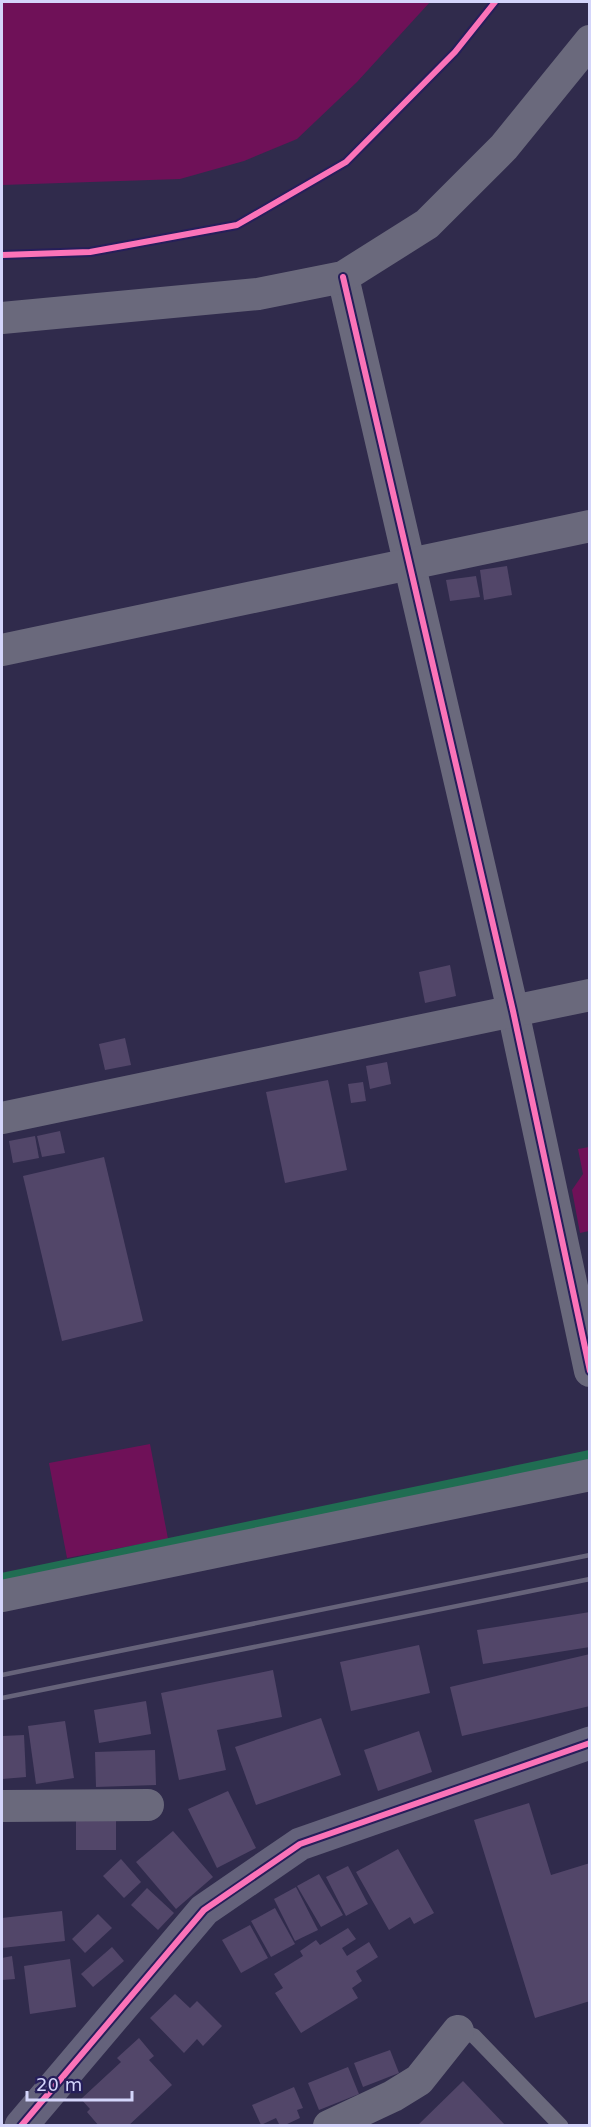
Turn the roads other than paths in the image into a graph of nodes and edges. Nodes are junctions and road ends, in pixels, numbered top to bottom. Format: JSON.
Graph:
{"nodes":[{"id":1,"x":590,"y":41,"type":"edge"},
{"id":2,"x":579,"y":66,"type":"edge"},
{"id":3,"x":343,"y":277,"type":"junction"},
{"id":4,"x":2,"y":318,"type":"edge"},
{"id":5,"x":590,"y":526,"type":"edge"},
{"id":6,"x":411,"y":564,"type":"junction"},
{"id":7,"x":2,"y":650,"type":"edge"},
{"id":8,"x":590,"y":995,"type":"edge"},
{"id":9,"x":513,"y":1011,"type":"junction"},
{"id":10,"x":2,"y":1118,"type":"edge"},
{"id":11,"x":590,"y":1371,"type":"edge"},
{"id":12,"x":590,"y":1475,"type":"edge"},
{"id":13,"x":2,"y":1596,"type":"edge"},
{"id":14,"x":590,"y":1743,"type":"edge"},
{"id":15,"x":148,"y":1805,"type":"dead end"},
{"id":16,"x":2,"y":1806,"type":"edge"},
{"id":17,"x":458,"y":2031,"type":"joint"},
{"id":18,"x":21,"y":2126,"type":"edge"},
{"id":19,"x":329,"y":2126,"type":"edge"},
{"id":20,"x":561,"y":2126,"type":"edge"}],
"edges":[{"from":1,"to":2,"type":"street"},
{"from":2,"to":3,"type":"street"},
{"from":3,"to":4,"type":"street"},
{"from":3,"to":6,"type":"street"},
{"from":5,"to":6,"type":"street"},
{"from":6,"to":7,"type":"street"},
{"from":6,"to":9,"type":"street"},
{"from":8,"to":9,"type":"street"},
{"from":9,"to":10,"type":"street"},
{"from":9,"to":11,"type":"street"},
{"from":12,"to":13,"type":"street"},
{"from":14,"to":18,"type":"street"},
{"from":15,"to":16,"type":"street"},
{"from":17,"to":19,"type":"street"},
{"from":17,"to":20,"type":"lane"}]}
